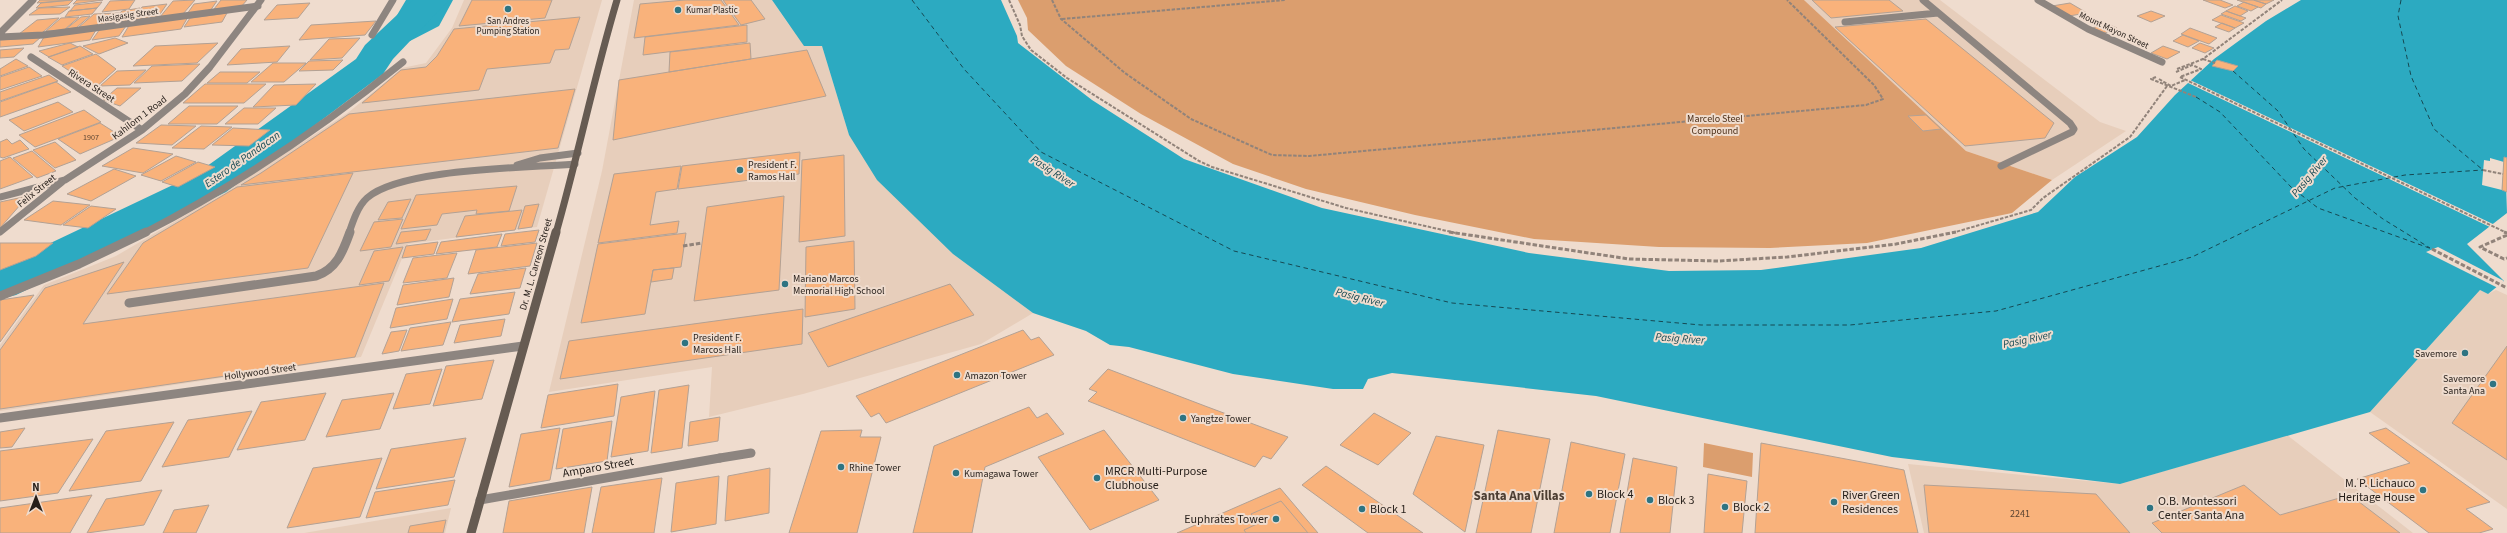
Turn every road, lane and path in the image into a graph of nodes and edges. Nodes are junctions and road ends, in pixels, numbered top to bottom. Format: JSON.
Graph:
{"nodes":[{"id":1,"x":33,"y":0,"type":"edge"},
{"id":2,"x":393,"y":0,"type":"edge"},
{"id":3,"x":617,"y":0,"type":"edge"},
{"id":4,"x":1008,"y":0,"type":"edge"},
{"id":5,"x":1052,"y":0,"type":"edge"},
{"id":6,"x":1285,"y":0,"type":"edge"},
{"id":7,"x":1787,"y":0,"type":"edge"},
{"id":8,"x":1922,"y":0,"type":"edge"},
{"id":9,"x":2038,"y":0,"type":"edge"},
{"id":10,"x":2282,"y":0,"type":"edge"},
{"id":11,"x":259,"y":3,"type":"edge"},
{"id":12,"x":1938,"y":13,"type":"junction"},
{"id":13,"x":1061,"y":19,"type":"junction"},
{"id":14,"x":1845,"y":22,"type":"dead end"},
{"id":15,"x":0,"y":33,"type":"edge"},
{"id":16,"x":372,"y":35,"type":"dead end"},
{"id":17,"x":0,"y":37,"type":"edge"},
{"id":18,"x":31,"y":57,"type":"dead end"},
{"id":19,"x":2203,"y":59,"type":"junction"},
{"id":20,"x":403,"y":62,"type":"dead end"},
{"id":21,"x":2162,"y":62,"type":"dead end"},
{"id":22,"x":2215,"y":63,"type":"dead end"},
{"id":23,"x":2177,"y":69,"type":"dead end"},
{"id":24,"x":2172,"y":74,"type":"dead end"},
{"id":25,"x":2187,"y":80,"type":"junction"},
{"id":26,"x":2167,"y":86,"type":"junction"},
{"id":27,"x":2196,"y":97,"type":"dead end"},
{"id":28,"x":142,"y":130,"type":"junction"},
{"id":29,"x":578,"y":153,"type":"junction"},
{"id":30,"x":575,"y":164,"type":"junction"},
{"id":31,"x":2001,"y":166,"type":"dead end"},
{"id":32,"x":512,"y":167,"type":"junction"},
{"id":33,"x":2483,"y":170,"type":"dead end"},
{"id":34,"x":2503,"y":174,"type":"dead end"},
{"id":35,"x":65,"y":180,"type":"junction"},
{"id":36,"x":0,"y":197,"type":"edge"},
{"id":37,"x":0,"y":232,"type":"edge"},
{"id":38,"x":2506,"y":234,"type":"edge"},
{"id":39,"x":702,"y":243,"type":"dead end"},
{"id":40,"x":683,"y":246,"type":"dead end"},
{"id":41,"x":2432,"y":249,"type":"dead end"},
{"id":42,"x":2507,"y":258,"type":"edge"},
{"id":43,"x":2507,"y":288,"type":"edge"},
{"id":44,"x":0,"y":296,"type":"edge"},
{"id":45,"x":129,"y":303,"type":"dead end"},
{"id":46,"x":523,"y":346,"type":"junction"},
{"id":47,"x":0,"y":418,"type":"edge"},
{"id":48,"x":751,"y":453,"type":"dead end"},
{"id":49,"x":480,"y":500,"type":"junction"},
{"id":50,"x":471,"y":533,"type":"edge"}],
"edges":[{"from":1,"to":15,"type":"street"},
{"from":2,"to":16,"type":"street"},
{"from":3,"to":29,"type":"main road","name":"Dr. M. L. Carreon Street"},
{"from":4,"to":26,"type":"path"},
{"from":5,"to":13,"type":"path"},
{"from":6,"to":13,"type":"path"},
{"from":7,"to":13,"type":"path"},
{"from":8,"to":12,"type":"street"},
{"from":9,"to":21,"type":"street","name":"Mount Mayon Street"},
{"from":10,"to":19,"type":"path"},
{"from":11,"to":17,"type":"street","name":"Masigasig Street"},
{"from":11,"to":28,"type":"street","name":"Kahilom 1 Road"},
{"from":12,"to":14,"type":"street"},
{"from":12,"to":31,"type":"street"},
{"from":18,"to":28,"type":"street","name":"Rivera Street"},
{"from":19,"to":22,"type":"path"},
{"from":19,"to":23,"type":"path"},
{"from":20,"to":44,"type":"street"},
{"from":24,"to":25,"type":"path"},
{"from":25,"to":26,"type":"path"},
{"from":25,"to":38,"type":"path"},
{"from":26,"to":27,"type":"path"},
{"from":28,"to":35,"type":"street","name":"Kahilom 1 Road"},
{"from":29,"to":30,"type":"main road","name":"Dr. M. L. Carreon Street"},
{"from":29,"to":32,"type":"street"},
{"from":30,"to":32,"type":"street"},
{"from":30,"to":46,"type":"main road","name":"Dr. M. L. Carreon Street"},
{"from":32,"to":45,"type":"street"},
{"from":33,"to":34,"type":"path"},
{"from":35,"to":36,"type":"street","name":"Kahilom 1 Road"},
{"from":35,"to":37,"type":"street","name":"Felix Street"},
{"from":38,"to":42,"type":"path"},
{"from":39,"to":40,"type":"path"},
{"from":41,"to":43,"type":"path"},
{"from":46,"to":47,"type":"street","name":"Hollywood Street"},
{"from":46,"to":49,"type":"main road","name":"Dr. M. L. Carreon Street"},
{"from":48,"to":49,"type":"street","name":"Amparo Street"},
{"from":49,"to":50,"type":"main road","name":"Dr. M. L. Carreon Street"}]}
